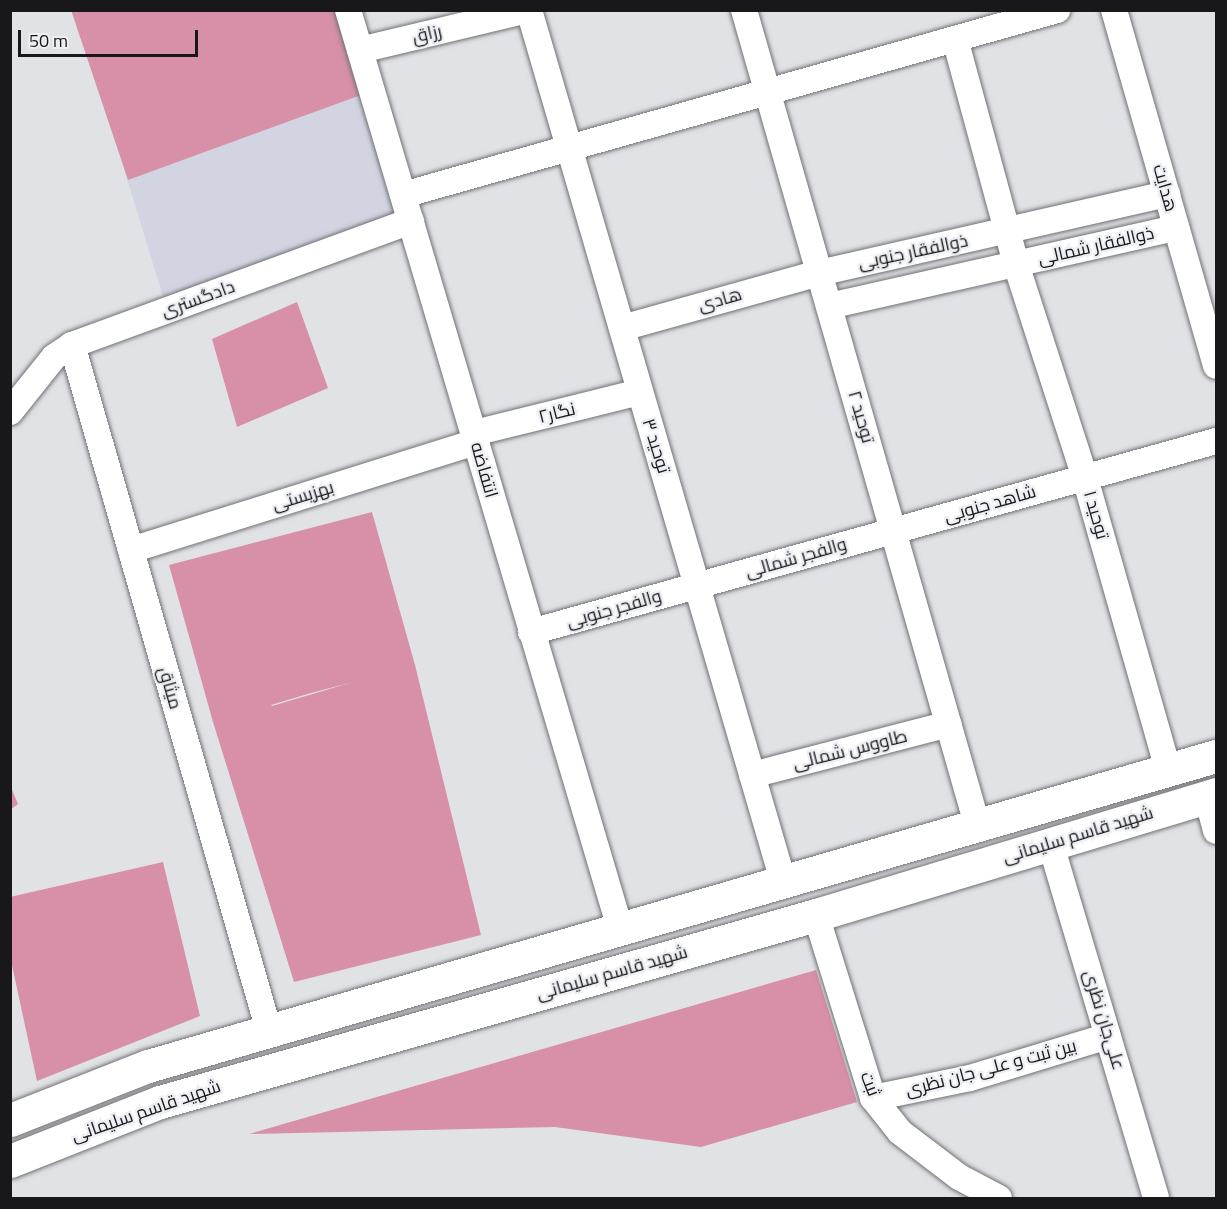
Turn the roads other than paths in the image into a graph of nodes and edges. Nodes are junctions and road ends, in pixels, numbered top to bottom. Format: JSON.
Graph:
{"nodes":[{"id":1,"x":348,"y":10,"type":"edge"},
{"id":2,"x":528,"y":10,"type":"edge"},
{"id":3,"x":744,"y":10,"type":"edge"},
{"id":4,"x":1058,"y":10,"type":"edge"},
{"id":5,"x":1114,"y":10,"type":"edge"},
{"id":6,"x":955,"y":39,"type":"junction"},
{"id":7,"x":360,"y":50,"type":"junction"},
{"id":8,"x":767,"y":93,"type":"junction"},
{"id":9,"x":569,"y":148,"type":"junction"},
{"id":10,"x":1167,"y":194,"type":"junction"},
{"id":11,"x":403,"y":195,"type":"junction"},
{"id":12,"x":411,"y":221,"type":"junction"},
{"id":13,"x":1176,"y":228,"type":"junction"},
{"id":14,"x":1007,"y":232,"type":"junction"},
{"id":15,"x":1016,"y":264,"type":"junction"},
{"id":16,"x":819,"y":273,"type":"junction"},
{"id":17,"x":829,"y":306,"type":"junction"},
{"id":18,"x":621,"y":328,"type":"junction"},
{"id":19,"x":72,"y":345,"type":"junction"},
{"id":20,"x":1214,"y":350,"type":"edge"},
{"id":21,"x":640,"y":392,"type":"junction"},
{"id":22,"x":10,"y":412,"type":"edge"},
{"id":23,"x":475,"y":437,"type":"junction"},
{"id":24,"x":1216,"y":441,"type":"edge"},
{"id":25,"x":1085,"y":478,"type":"junction"},
{"id":26,"x":894,"y":531,"type":"junction"},
{"id":27,"x":131,"y":550,"type":"junction"},
{"id":28,"x":698,"y":585,"type":"junction"},
{"id":29,"x":531,"y":632,"type":"junction"},
{"id":30,"x":948,"y":724,"type":"junction"},
{"id":31,"x":1216,"y":756,"type":"edge"},
{"id":32,"x":1168,"y":769,"type":"junction"},
{"id":33,"x":752,"y":775,"type":"junction"},
{"id":34,"x":1212,"y":795,"type":"edge"},
{"id":35,"x":977,"y":824,"type":"junction"},
{"id":36,"x":1216,"y":831,"type":"edge"},
{"id":37,"x":1050,"y":842,"type":"junction"},
{"id":38,"x":783,"y":881,"type":"junction"},
{"id":39,"x":816,"y":915,"type":"junction"},
{"id":40,"x":620,"y":928,"type":"junction"},
{"id":41,"x":269,"y":1031,"type":"junction"},
{"id":42,"x":1108,"y":1036,"type":"junction"},
{"id":43,"x":873,"y":1098,"type":"junction"},
{"id":44,"x":10,"y":1120,"type":"edge"},
{"id":45,"x":10,"y":1161,"type":"edge"},
{"id":46,"x":999,"y":1198,"type":"edge"},
{"id":47,"x":1156,"y":1198,"type":"edge"}],
"edges":[{"from":1,"to":7,"type":"street","name":"انتفاضه"},
{"from":2,"to":7,"type":"street","name":"رزاق"},
{"from":2,"to":9,"type":"street","name":"توحید ۳"},
{"from":3,"to":8,"type":"street","name":"توحید ۲"},
{"from":4,"to":6,"type":"street"},
{"from":5,"to":10,"type":"street","name":"هدایت"},
{"from":6,"to":8,"type":"street"},
{"from":6,"to":14,"type":"street"},
{"from":7,"to":11,"type":"street","name":"انتفاضه"},
{"from":8,"to":9,"type":"street"},
{"from":8,"to":16,"type":"street","name":"توحید ۲"},
{"from":9,"to":11,"type":"street"},
{"from":9,"to":18,"type":"street","name":"توحید ۳"},
{"from":10,"to":13,"type":"street","name":"هدایت"},
{"from":10,"to":14,"type":"street","name":"ذوالفقار شمالی"},
{"from":11,"to":12,"type":"street","name":"انتفاضه"},
{"from":12,"to":19,"type":"street","name":"دادگستری"},
{"from":12,"to":23,"type":"street","name":"انتفاضه"},
{"from":13,"to":15,"type":"street","name":"ذوالفقار شمالی"},
{"from":13,"to":20,"type":"street","name":"هدایت"},
{"from":14,"to":15,"type":"street"},
{"from":14,"to":16,"type":"street","name":"ذوالفقار جنوبی"},
{"from":15,"to":17,"type":"street","name":"ذوالفقار جنوبی"},
{"from":15,"to":25,"type":"street","name":"توحید ۱"},
{"from":16,"to":17,"type":"street","name":"توحید ۲"},
{"from":16,"to":18,"type":"street","name":"هادی"},
{"from":17,"to":26,"type":"street","name":"توحید ۲"},
{"from":18,"to":21,"type":"street","name":"توحید ۳"},
{"from":19,"to":22,"type":"street","name":"دادگستری"},
{"from":19,"to":27,"type":"street","name":"میثاق"},
{"from":21,"to":23,"type":"street","name":"نگار۲"},
{"from":21,"to":28,"type":"street","name":"توحید ۳"},
{"from":23,"to":27,"type":"street","name":"بهزیستی"},
{"from":23,"to":29,"type":"street","name":"انتفاضه"},
{"from":24,"to":25,"type":"street","name":"شاهد جنوبی"},
{"from":25,"to":26,"type":"street","name":"شاهد جنوبی"},
{"from":25,"to":32,"type":"street","name":"توحید ۱"},
{"from":26,"to":28,"type":"street","name":"والفجر شمالی"},
{"from":26,"to":30,"type":"street","name":"توحید ۲"},
{"from":27,"to":41,"type":"street","name":"میثاق"},
{"from":28,"to":29,"type":"street","name":"والفجر جنوبی"},
{"from":28,"to":33,"type":"street","name":"توحید ۳"},
{"from":29,"to":40,"type":"street","name":"انتفاضه"},
{"from":30,"to":33,"type":"street","name":"طاووس شمالی"},
{"from":30,"to":35,"type":"street","name":"توحید ۲"},
{"from":31,"to":32,"type":"main road","name":"شهید قاسم سلیمانی"},
{"from":32,"to":35,"type":"main road","name":"شهید قاسم سلیمانی"},
{"from":33,"to":38,"type":"street","name":"توحید ۳"},
{"from":34,"to":36,"type":"street"},
{"from":34,"to":37,"type":"main road","name":"شهید قاسم سلیمانی"},
{"from":35,"to":38,"type":"main road","name":"شهید قاسم سلیمانی"},
{"from":37,"to":39,"type":"main road","name":"شهید قاسم سلیمانی"},
{"from":37,"to":42,"type":"street","name":"علی‌جان نظری"},
{"from":38,"to":40,"type":"main road","name":"شهید قاسم سلیمانی"},
{"from":39,"to":43,"type":"street","name":"ثبت"},
{"from":39,"to":45,"type":"main road","name":"شهید قاسم سلیمانی"},
{"from":40,"to":41,"type":"main road","name":"شهید قاسم سلیمانی"},
{"from":41,"to":44,"type":"main road","name":"شهید قاسم سلیمانی"},
{"from":42,"to":43,"type":"street","name":"بین ثبت و علی جان نظری"},
{"from":42,"to":47,"type":"street","name":"علی‌جان نظری"},
{"from":43,"to":46,"type":"street","name":"ثبت"}]}
